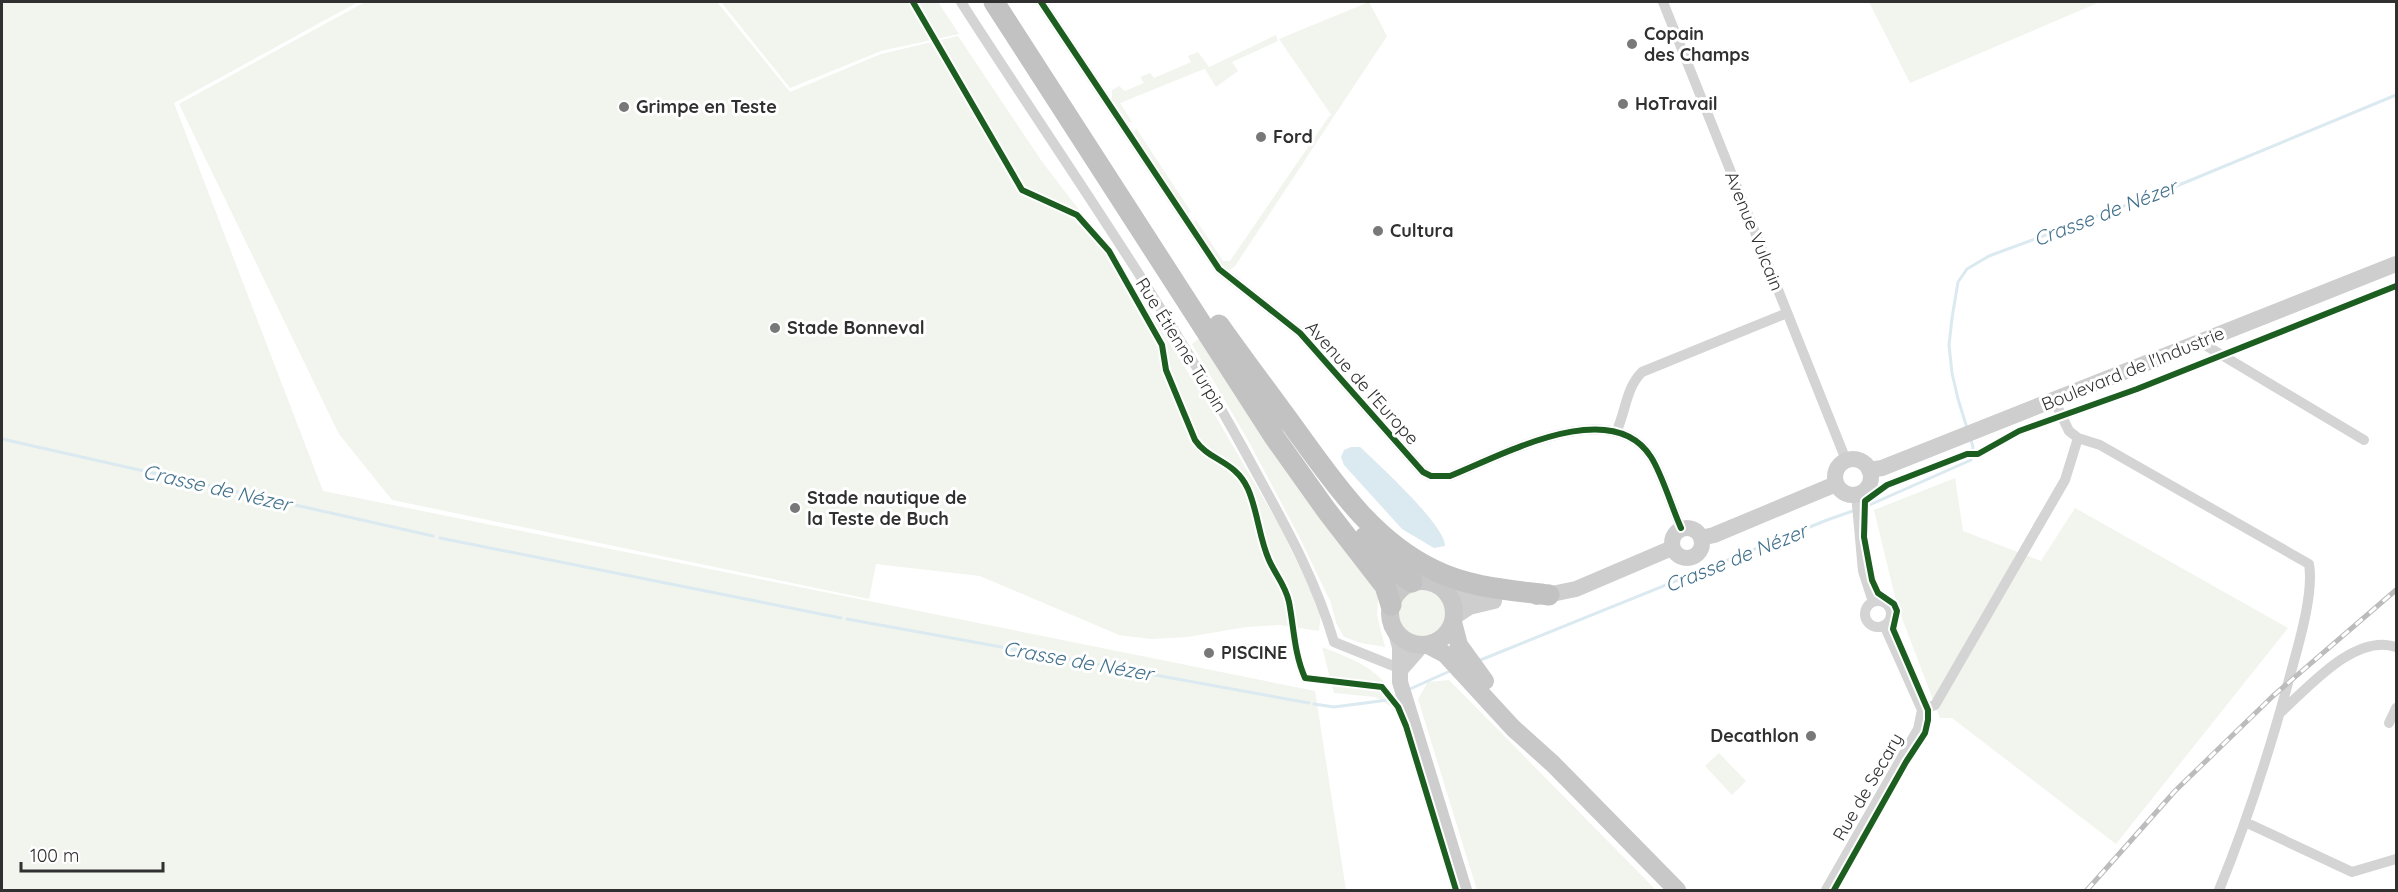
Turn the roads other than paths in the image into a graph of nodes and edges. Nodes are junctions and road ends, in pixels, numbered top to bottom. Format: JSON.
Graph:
{"nodes":[{"id":1,"x":961,"y":2,"type":"edge"},
{"id":2,"x":994,"y":2,"type":"edge"},
{"id":3,"x":1010,"y":2,"type":"edge"},
{"id":4,"x":1041,"y":2,"type":"edge"},
{"id":5,"x":1663,"y":2,"type":"edge"},
{"id":6,"x":2397,"y":264,"type":"edge"},
{"id":7,"x":1787,"y":313,"type":"junction"},
{"id":8,"x":1219,"y":325,"type":"junction"},
{"id":9,"x":2200,"y":342,"type":"junction"},
{"id":10,"x":2054,"y":400,"type":"junction"},
{"id":11,"x":1617,"y":430,"type":"junction"},
{"id":12,"x":2078,"y":438,"type":"junction"},
{"id":13,"x":2364,"y":440,"type":"dead end"},
{"id":14,"x":1846,"y":460,"type":"junction"},
{"id":15,"x":1869,"y":470,"type":"junction"},
{"id":16,"x":1836,"y":484,"type":"junction"},
{"id":17,"x":1857,"y":505,"type":"junction"},
{"id":18,"x":1681,"y":528,"type":"junction"},
{"id":19,"x":1701,"y":538,"type":"junction"},
{"id":20,"x":1672,"y":548,"type":"junction"},
{"id":21,"x":1412,"y":582,"type":"junction"},
{"id":22,"x":1442,"y":588,"type":"junction"},
{"id":23,"x":1550,"y":595,"type":"junction"},
{"id":24,"x":1506,"y":597,"type":"junction"},
{"id":25,"x":1873,"y":602,"type":"junction"},
{"id":26,"x":1390,"y":605,"type":"junction"},
{"id":27,"x":1454,"y":620,"type":"junction"},
{"id":28,"x":1884,"y":625,"type":"junction"},
{"id":29,"x":1396,"y":633,"type":"junction"},
{"id":30,"x":1425,"y":645,"type":"junction"},
{"id":31,"x":2397,"y":647,"type":"edge"},
{"id":32,"x":1401,"y":669,"type":"junction"},
{"id":33,"x":2397,"y":708,"type":"edge"},
{"id":34,"x":1922,"y":711,"type":"junction"},
{"id":35,"x":2281,"y":712,"type":"junction"},
{"id":36,"x":2389,"y":723,"type":"dead end"},
{"id":37,"x":1553,"y":764,"type":"junction"},
{"id":38,"x":2245,"y":822,"type":"junction"},
{"id":39,"x":2397,"y":859,"type":"edge"},
{"id":40,"x":1464,"y":891,"type":"edge"},
{"id":41,"x":1677,"y":891,"type":"edge"},
{"id":42,"x":1826,"y":891,"type":"edge"},
{"id":43,"x":2219,"y":891,"type":"edge"}],
"edges":[{"from":1,"to":32,"type":"street","name":"Rue Étienne Turpin"},
{"from":2,"to":26,"type":"highway"},
{"from":3,"to":8,"type":"highway"},
{"from":4,"to":11,"type":"street","name":"Avenue de l'Europe"},
{"from":5,"to":7,"type":"street","name":"Avenue Vulcain"},
{"from":6,"to":9,"type":"street","name":"Boulevard de l'Industrie"},
{"from":7,"to":11,"type":"street"},
{"from":7,"to":14,"type":"street","name":"Avenue Vulcain"},
{"from":8,"to":21,"type":"highway"},
{"from":8,"to":23,"type":"highway"},
{"from":9,"to":10,"type":"street","name":"Boulevard de l'Industrie"},
{"from":9,"to":13,"type":"street"},
{"from":10,"to":12,"type":"street"},
{"from":10,"to":15,"type":"street","name":"Boulevard de l'Industrie"},
{"from":11,"to":18,"type":"street"},
{"from":12,"to":34,"type":"street","name":"Rue de Secary"},
{"from":12,"to":35,"type":"street"},
{"from":14,"to":15,"type":"street"},
{"from":14,"to":16,"type":"street"},
{"from":15,"to":17,"type":"street"},
{"from":16,"to":17,"type":"street"},
{"from":16,"to":19,"type":"street"},
{"from":17,"to":25,"type":"street"},
{"from":18,"to":19,"type":"street"},
{"from":18,"to":20,"type":"street"},
{"from":19,"to":20,"type":"street"},
{"from":20,"to":23,"type":"street"},
{"from":21,"to":22,"type":"main road"},
{"from":21,"to":26,"type":"main road"},
{"from":22,"to":24,"type":"street"},
{"from":22,"to":27,"type":"main road"},
{"from":23,"to":24,"type":"street"},
{"from":24,"to":27,"type":"street"},
{"from":25,"to":28,"type":"street"},
{"from":25,"to":28,"type":"street"},
{"from":26,"to":29,"type":"main road"},
{"from":27,"to":30,"type":"main road"},
{"from":27,"to":37,"type":"main road"},
{"from":28,"to":34,"type":"street"},
{"from":29,"to":30,"type":"main road"},
{"from":29,"to":32,"type":"street"},
{"from":30,"to":32,"type":"street"},
{"from":30,"to":37,"type":"main road"},
{"from":31,"to":35,"type":"street"},
{"from":32,"to":40,"type":"street"},
{"from":33,"to":36,"type":"street"},
{"from":34,"to":42,"type":"street","name":"Rue de Secary"},
{"from":35,"to":38,"type":"street"},
{"from":37,"to":41,"type":"main road"},
{"from":38,"to":39,"type":"street"},
{"from":38,"to":43,"type":"street"}]}
